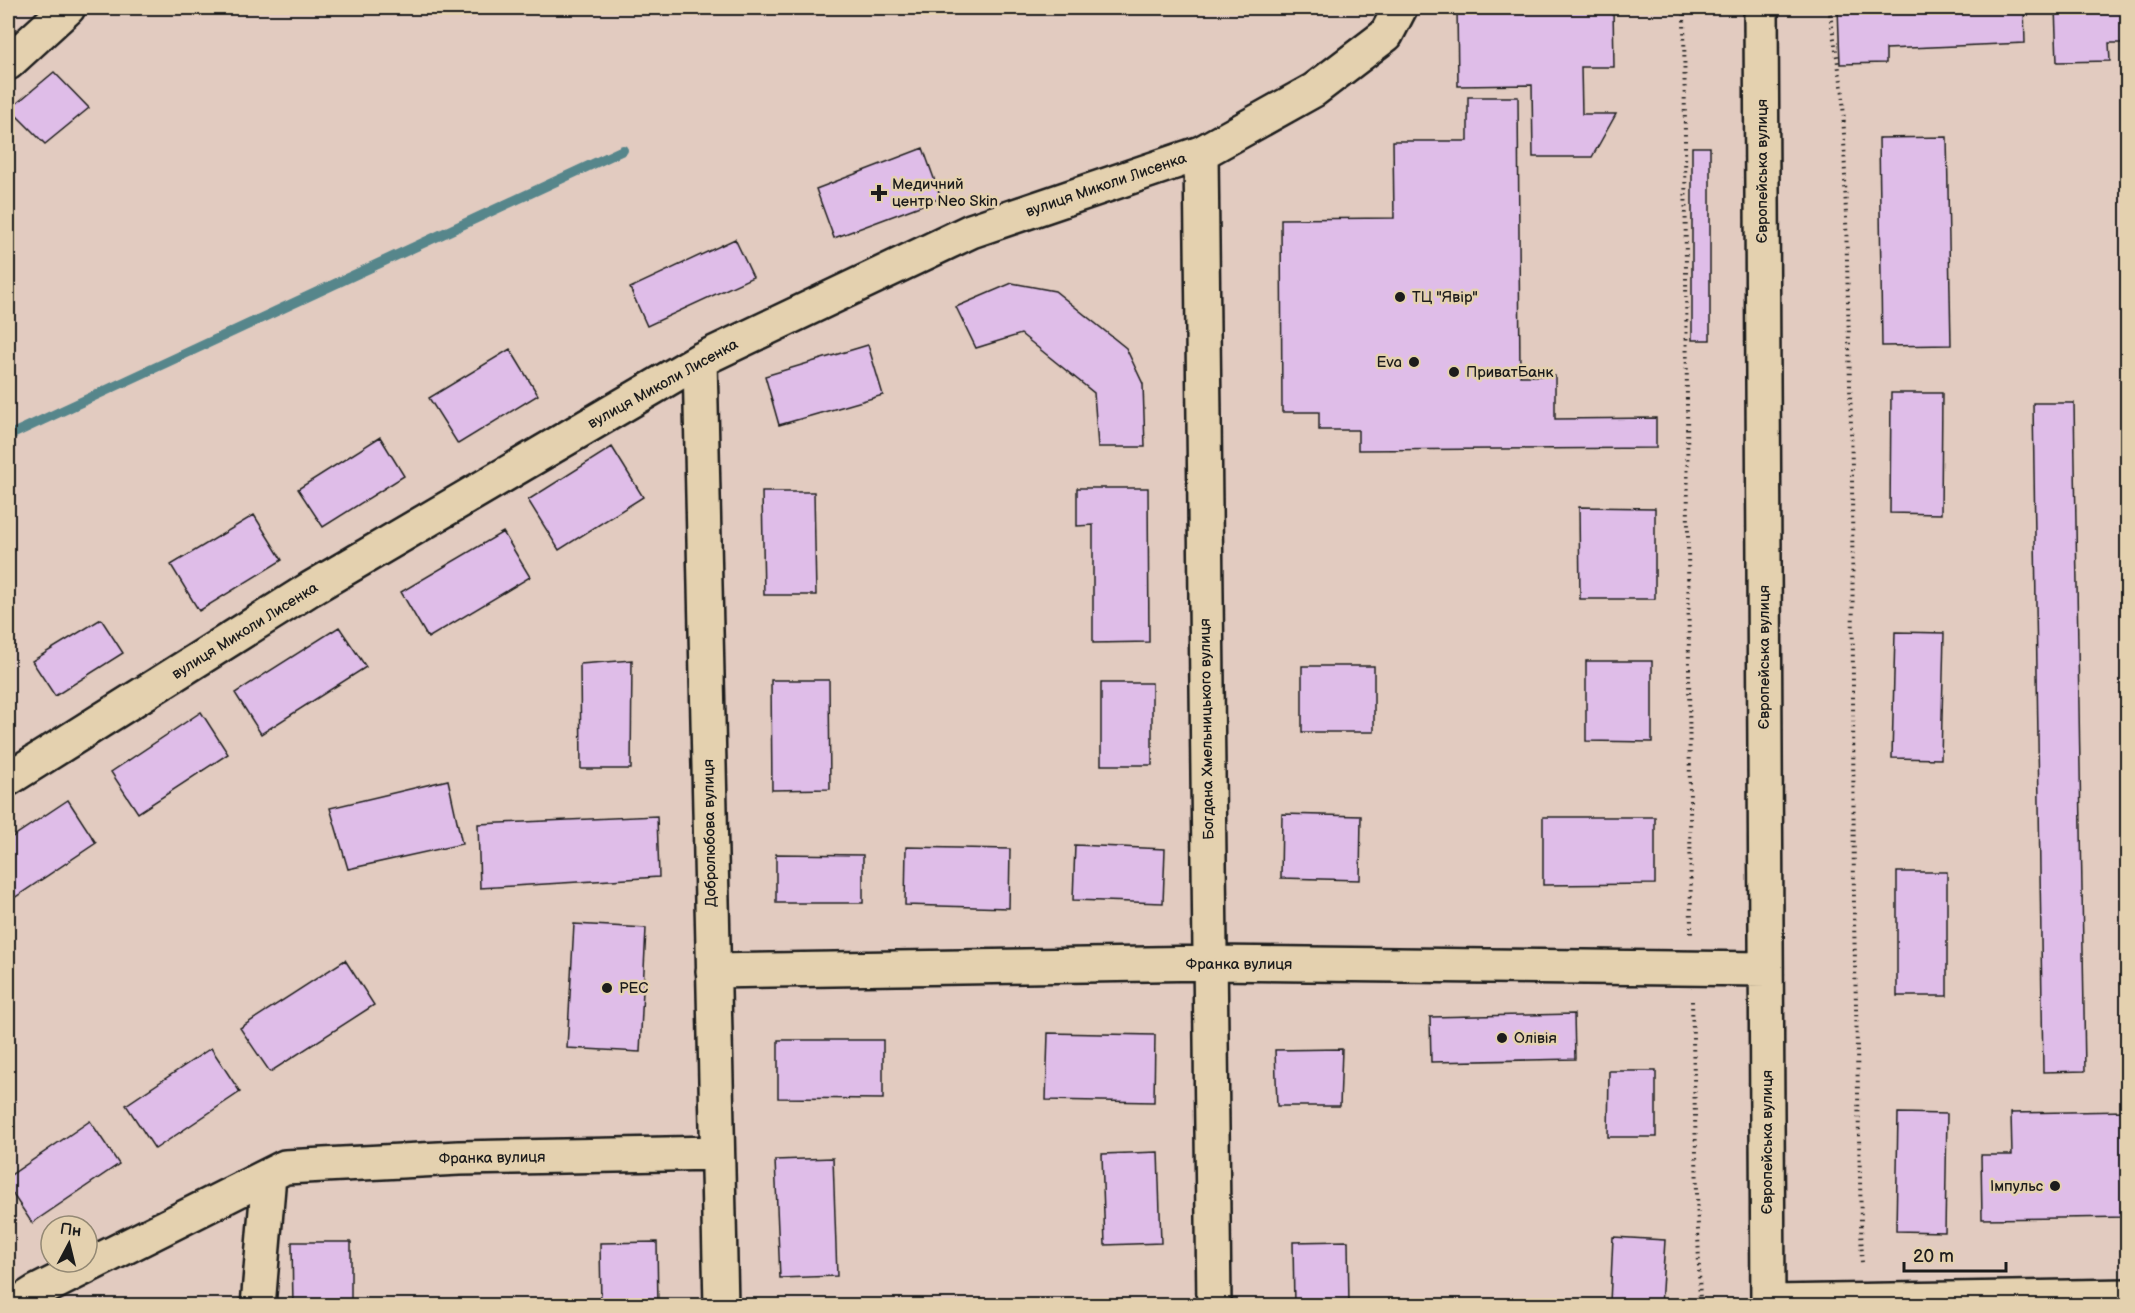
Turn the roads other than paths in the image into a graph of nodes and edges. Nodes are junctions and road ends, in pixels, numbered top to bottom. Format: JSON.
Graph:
{"nodes":[{"id":1,"x":68,"y":8,"type":"edge"},
{"id":2,"x":1400,"y":8,"type":"edge"},
{"id":3,"x":1761,"y":8,"type":"edge"},
{"id":4,"x":8,"y":63,"type":"edge"},
{"id":5,"x":1201,"y":153,"type":"junction"},
{"id":6,"x":700,"y":360,"type":"junction"},
{"id":7,"x":8,"y":779,"type":"edge"},
{"id":8,"x":1210,"y":963,"type":"junction"},
{"id":9,"x":1766,"y":969,"type":"junction"},
{"id":10,"x":713,"y":971,"type":"junction"},
{"id":11,"x":717,"y":1153,"type":"junction"},
{"id":12,"x":269,"y":1175,"type":"junction"},
{"id":13,"x":2127,"y":1296,"type":"edge"},
{"id":14,"x":1768,"y":1304,"type":"edge"},
{"id":15,"x":14,"y":1305,"type":"edge"},
{"id":16,"x":258,"y":1305,"type":"edge"},
{"id":17,"x":721,"y":1305,"type":"edge"},
{"id":18,"x":1214,"y":1305,"type":"edge"}],
"edges":[{"from":1,"to":4,"type":"street"},
{"from":2,"to":5,"type":"street","name":"вулиця Миколи Лисенка"},
{"from":3,"to":9,"type":"street","name":"Європейська вулиця"},
{"from":5,"to":6,"type":"street","name":"вулиця Миколи Лисенка"},
{"from":5,"to":8,"type":"street","name":"Богдана Хмельницького вулиця"},
{"from":6,"to":7,"type":"street","name":"вулиця Миколи Лисенка"},
{"from":6,"to":10,"type":"street","name":"Добролюбова вулиця"},
{"from":8,"to":9,"type":"street","name":"Франка вулиця"},
{"from":8,"to":10,"type":"street","name":"Франка вулиця"},
{"from":8,"to":18,"type":"street","name":"Богдана Хмельницького вулиця"},
{"from":9,"to":14,"type":"street","name":"Європейська вулиця"},
{"from":10,"to":11,"type":"street","name":"Добролюбова вулиця"},
{"from":11,"to":12,"type":"street","name":"Франка вулиця"},
{"from":11,"to":17,"type":"street","name":"Добролюбова вулиця"},
{"from":12,"to":15,"type":"street","name":"Франка вулиця"},
{"from":12,"to":16,"type":"street"},
{"from":13,"to":14,"type":"street"}]}
